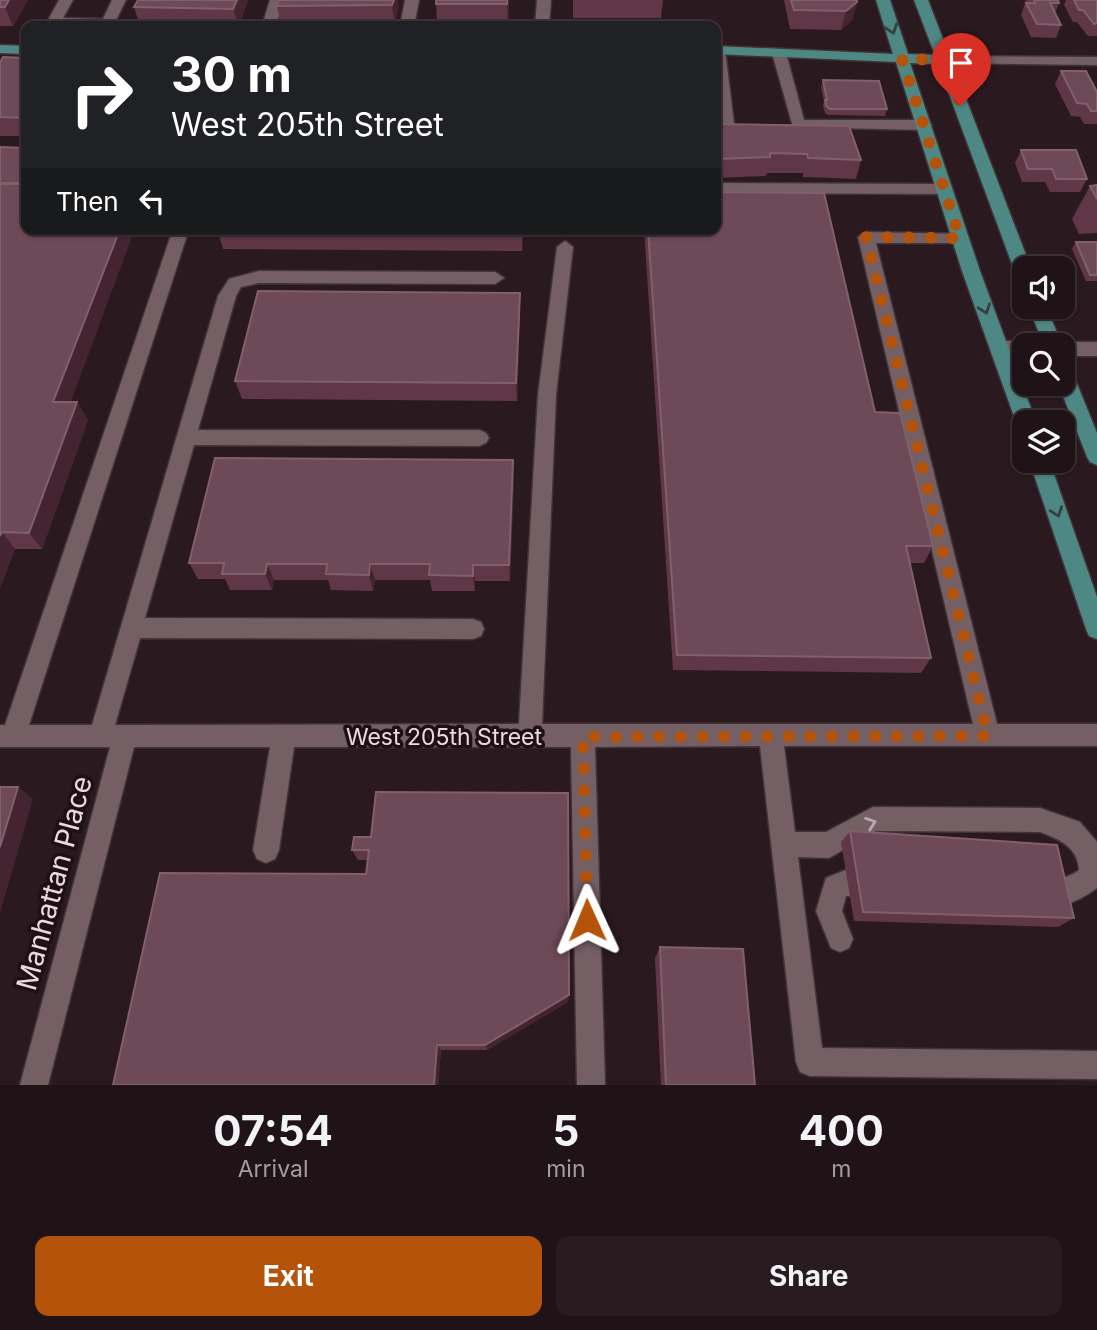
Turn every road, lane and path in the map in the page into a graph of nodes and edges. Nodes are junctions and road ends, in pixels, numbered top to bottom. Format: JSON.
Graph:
{"nodes":[{"id":1,"x":66,"y":0,"type":"edge"},
{"id":2,"x":119,"y":0,"type":"edge"},
{"id":3,"x":277,"y":0,"type":"edge"},
{"id":4,"x":412,"y":0,"type":"edge"},
{"id":5,"x":544,"y":0,"type":"edge"},
{"id":6,"x":883,"y":0,"type":"edge"},
{"id":7,"x":921,"y":0,"type":"edge"},
{"id":8,"x":55,"y":21,"type":"edge"},
{"id":9,"x":109,"y":21,"type":"edge"},
{"id":10,"x":271,"y":21,"type":"edge"},
{"id":11,"x":408,"y":21,"type":"edge"},
{"id":12,"x":542,"y":21,"type":"edge"},
{"id":13,"x":0,"y":49,"type":"edge"},
{"id":14,"x":21,"y":50,"type":"edge"},
{"id":15,"x":721,"y":50,"type":"edge"},
{"id":16,"x":779,"y":53,"type":"junction"},
{"id":17,"x":902,"y":59,"type":"junction"},
{"id":18,"x":945,"y":60,"type":"junction"},
{"id":19,"x":1097,"y":61,"type":"edge"},
{"id":20,"x":721,"y":80,"type":"edge"},
{"id":21,"x":727,"y":124,"type":"edge"},
{"id":22,"x":924,"y":125,"type":"junction"},
{"id":23,"x":721,"y":188,"type":"edge"},
{"id":24,"x":945,"y":189,"type":"junction"},
{"id":25,"x":179,"y":235,"type":"edge"},
{"id":26,"x":960,"y":238,"type":"junction"},
{"id":27,"x":565,"y":247,"type":"dead end"},
{"id":28,"x":1018,"y":256,"type":"edge"},
{"id":29,"x":495,"y":278,"type":"dead end"},
{"id":30,"x":1000,"y":348,"type":"junction"},
{"id":31,"x":1012,"y":348,"type":"edge"},
{"id":32,"x":1075,"y":349,"type":"edge"},
{"id":33,"x":1097,"y":349,"type":"edge"},
{"id":34,"x":1073,"y":396,"type":"edge"},
{"id":35,"x":1022,"y":410,"type":"edge"},
{"id":36,"x":186,"y":437,"type":"junction"},
{"id":37,"x":479,"y":438,"type":"dead end"},
{"id":38,"x":1097,"y":457,"type":"edge"},
{"id":39,"x":1043,"y":473,"type":"edge"},
{"id":40,"x":131,"y":628,"type":"junction"},
{"id":41,"x":472,"y":629,"type":"dead end"},
{"id":42,"x":1097,"y":629,"type":"edge"},
{"id":43,"x":1097,"y":735,"type":"edge"},
{"id":44,"x":7,"y":736,"type":"edge"},
{"id":45,"x":530,"y":736,"type":"junction"},
{"id":46,"x":771,"y":736,"type":"junction"},
{"id":47,"x":988,"y":736,"type":"junction"},
{"id":48,"x":113,"y":737,"type":"junction"},
{"id":49,"x":284,"y":737,"type":"junction"},
{"id":50,"x":583,"y":737,"type":"junction"},
{"id":51,"x":784,"y":844,"type":"junction"},
{"id":52,"x":266,"y":850,"type":"dead end"},
{"id":53,"x":902,"y":885,"type":"edge"},
{"id":54,"x":1024,"y":891,"type":"edge"},
{"id":55,"x":840,"y":939,"type":"dead end"},
{"id":56,"x":1097,"y":1065,"type":"edge"},
{"id":57,"x":34,"y":1085,"type":"edge"},
{"id":58,"x":591,"y":1085,"type":"edge"}],
"edges":[{"from":1,"to":8,"type":"street"},
{"from":2,"to":9,"type":"street"},
{"from":3,"to":10,"type":"street"},
{"from":4,"to":11,"type":"street"},
{"from":5,"to":12,"type":"street"},
{"from":6,"to":17,"type":"main road","one_way":true},
{"from":7,"to":18,"type":"main road"},
{"from":13,"to":14,"type":"main road"},
{"from":15,"to":16,"type":"main road"},
{"from":16,"to":17,"type":"main road"},
{"from":16,"to":22,"type":"street"},
{"from":17,"to":18,"type":"main road"},
{"from":17,"to":22,"type":"main road"},
{"from":18,"to":19,"type":"street"},
{"from":18,"to":28,"type":"main road"},
{"from":20,"to":21,"type":"street"},
{"from":22,"to":24,"type":"main road"},
{"from":23,"to":24,"type":"street"},
{"from":24,"to":26,"type":"main road"},
{"from":25,"to":44,"type":"street"},
{"from":26,"to":30,"type":"main road","one_way":true},
{"from":26,"to":47,"type":"street"},
{"from":27,"to":45,"type":"street"},
{"from":29,"to":36,"type":"street","name":"Manhattan Place"},
{"from":30,"to":31,"type":"street"},
{"from":30,"to":35,"type":"main road"},
{"from":32,"to":33,"type":"street"},
{"from":34,"to":38,"type":"main road"},
{"from":36,"to":37,"type":"street"},
{"from":36,"to":40,"type":"street","name":"Manhattan Place"},
{"from":39,"to":42,"type":"main road","one_way":true},
{"from":40,"to":41,"type":"street"},
{"from":40,"to":48,"type":"street","name":"Manhattan Place"},
{"from":43,"to":47,"type":"street","name":"West 205th Street"},
{"from":44,"to":48,"type":"street","name":"West 205th Street"},
{"from":45,"to":49,"type":"street","name":"West 205th Street"},
{"from":45,"to":50,"type":"street","name":"West 205th Street"},
{"from":46,"to":47,"type":"street","name":"West 205th Street"},
{"from":46,"to":50,"type":"street","name":"West 205th Street"},
{"from":46,"to":51,"type":"street"},
{"from":48,"to":49,"type":"street","name":"West 205th Street"},
{"from":48,"to":57,"type":"street","name":"Manhattan Place"},
{"from":49,"to":52,"type":"street"},
{"from":50,"to":58,"type":"street"},
{"from":51,"to":54,"type":"street","one_way":true},
{"from":51,"to":56,"type":"street"},
{"from":53,"to":55,"type":"street"}]}
